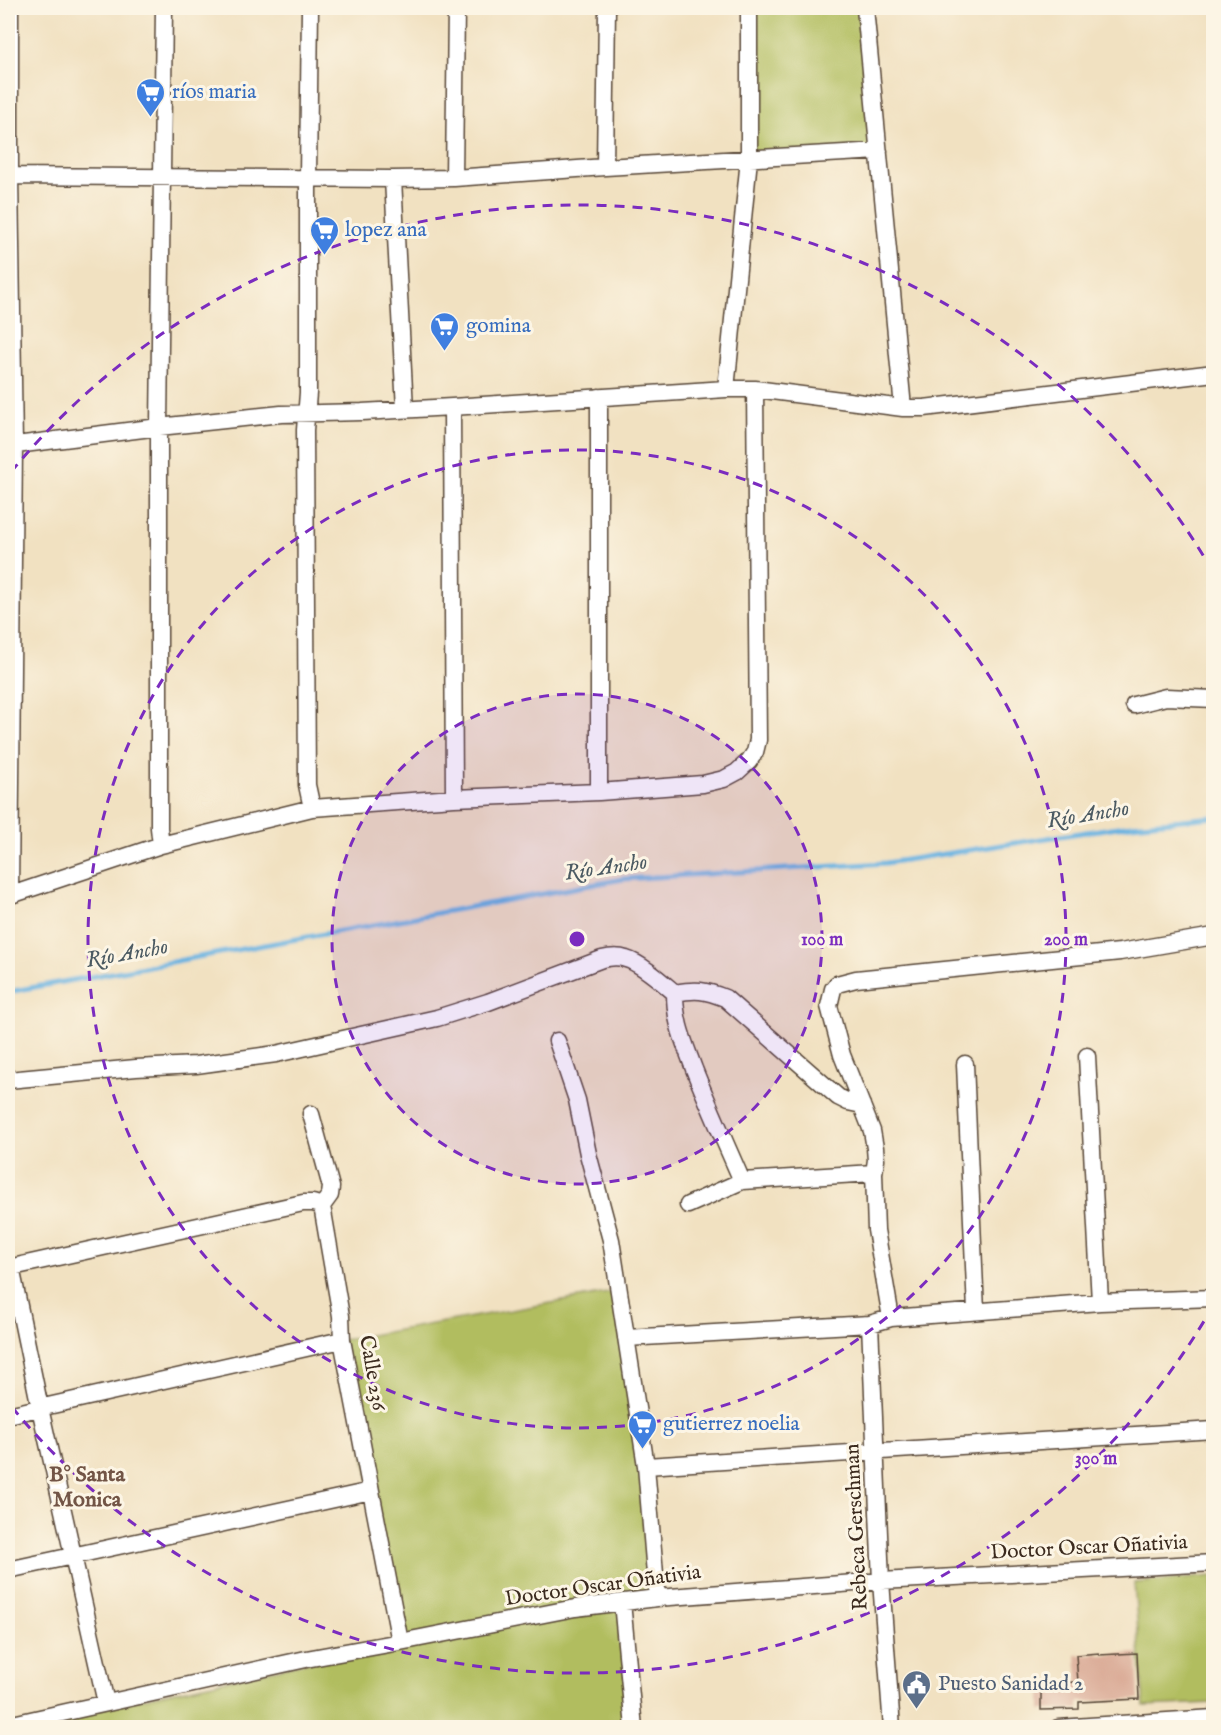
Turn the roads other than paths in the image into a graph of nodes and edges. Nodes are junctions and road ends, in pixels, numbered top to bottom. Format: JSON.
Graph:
{"nodes":[{"id":1,"x":10,"y":8,"type":"edge"},
{"id":2,"x":164,"y":8,"type":"edge"},
{"id":3,"x":310,"y":8,"type":"edge"},
{"id":4,"x":456,"y":8,"type":"edge"},
{"id":5,"x":607,"y":8,"type":"edge"},
{"id":6,"x":749,"y":8,"type":"edge"},
{"id":7,"x":865,"y":8,"type":"edge"},
{"id":8,"x":879,"y":151,"type":"junction"},
{"id":9,"x":749,"y":159,"type":"junction"},
{"id":10,"x":605,"y":167,"type":"junction"},
{"id":11,"x":9,"y":176,"type":"edge"},
{"id":12,"x":161,"y":177,"type":"junction"},
{"id":13,"x":308,"y":177,"type":"junction"},
{"id":14,"x":454,"y":178,"type":"junction"},
{"id":15,"x":393,"y":179,"type":"junction"},
{"id":16,"x":1214,"y":373,"type":"edge"},
{"id":17,"x":726,"y":389,"type":"junction"},
{"id":18,"x":755,"y":389,"type":"junction"},
{"id":19,"x":599,"y":397,"type":"junction"},
{"id":20,"x":453,"y":407,"type":"junction"},
{"id":21,"x":903,"y":408,"type":"junction"},
{"id":22,"x":405,"y":409,"type":"junction"},
{"id":23,"x":307,"y":413,"type":"junction"},
{"id":24,"x":159,"y":427,"type":"junction"},
{"id":25,"x":11,"y":446,"type":"edge"},
{"id":26,"x":1214,"y":699,"type":"edge"},
{"id":27,"x":1134,"y":705,"type":"dead end"},
{"id":28,"x":599,"y":792,"type":"junction"},
{"id":29,"x":454,"y":798,"type":"junction"},
{"id":30,"x":312,"y":808,"type":"junction"},
{"id":31,"x":161,"y":845,"type":"junction"},
{"id":32,"x":9,"y":895,"type":"edge"},
{"id":33,"x":1214,"y":936,"type":"edge"},
{"id":34,"x":675,"y":993,"type":"junction"},
{"id":35,"x":557,"y":1041,"type":"dead end"},
{"id":36,"x":1087,"y":1056,"type":"dead end"},
{"id":37,"x":965,"y":1064,"type":"dead end"},
{"id":38,"x":8,"y":1080,"type":"edge"},
{"id":39,"x":862,"y":1105,"type":"junction"},
{"id":40,"x":311,"y":1114,"type":"dead end"},
{"id":41,"x":874,"y":1173,"type":"junction"},
{"id":42,"x":742,"y":1181,"type":"junction"},
{"id":43,"x":688,"y":1205,"type":"dead end"},
{"id":44,"x":322,"y":1206,"type":"junction"},
{"id":45,"x":10,"y":1268,"type":"edge"},
{"id":46,"x":1214,"y":1298,"type":"edge"},
{"id":47,"x":1100,"y":1302,"type":"junction"},
{"id":48,"x":976,"y":1311,"type":"junction"},
{"id":49,"x":891,"y":1318,"type":"junction"},
{"id":50,"x":870,"y":1324,"type":"junction"},
{"id":51,"x":626,"y":1338,"type":"junction"},
{"id":52,"x":342,"y":1340,"type":"junction"},
{"id":53,"x":40,"y":1408,"type":"junction"},
{"id":54,"x":8,"y":1415,"type":"edge"},
{"id":55,"x":1214,"y":1430,"type":"edge"},
{"id":56,"x":875,"y":1451,"type":"junction"},
{"id":57,"x":646,"y":1466,"type":"junction"},
{"id":58,"x":371,"y":1491,"type":"junction"},
{"id":59,"x":74,"y":1556,"type":"junction"},
{"id":60,"x":1214,"y":1563,"type":"edge"},
{"id":61,"x":8,"y":1570,"type":"edge"},
{"id":62,"x":881,"y":1581,"type":"junction"},
{"id":63,"x":657,"y":1598,"type":"junction"},
{"id":64,"x":622,"y":1602,"type":"junction"},
{"id":65,"x":400,"y":1642,"type":"junction"},
{"id":66,"x":106,"y":1703,"type":"junction"},
{"id":67,"x":1214,"y":1718,"type":"edge"},
{"id":68,"x":8,"y":1725,"type":"edge"},
{"id":69,"x":634,"y":1728,"type":"edge"},
{"id":70,"x":892,"y":1728,"type":"edge"},
{"id":71,"x":1058,"y":1728,"type":"edge"}],
"edges":[{"from":1,"to":11,"type":"street"},
{"from":2,"to":12,"type":"street"},
{"from":3,"to":13,"type":"street"},
{"from":4,"to":14,"type":"street"},
{"from":5,"to":10,"type":"street"},
{"from":6,"to":9,"type":"street"},
{"from":7,"to":8,"type":"street"},
{"from":8,"to":9,"type":"street"},
{"from":8,"to":21,"type":"street"},
{"from":9,"to":10,"type":"street"},
{"from":9,"to":17,"type":"street"},
{"from":10,"to":14,"type":"street"},
{"from":11,"to":12,"type":"street"},
{"from":11,"to":25,"type":"street"},
{"from":12,"to":13,"type":"street"},
{"from":12,"to":24,"type":"street"},
{"from":13,"to":15,"type":"street"},
{"from":13,"to":23,"type":"street"},
{"from":14,"to":15,"type":"street"},
{"from":15,"to":22,"type":"street"},
{"from":16,"to":21,"type":"street"},
{"from":17,"to":18,"type":"street"},
{"from":17,"to":19,"type":"street"},
{"from":18,"to":21,"type":"street"},
{"from":18,"to":28,"type":"street"},
{"from":19,"to":20,"type":"street"},
{"from":19,"to":28,"type":"street"},
{"from":20,"to":22,"type":"street"},
{"from":20,"to":29,"type":"street"},
{"from":22,"to":23,"type":"street"},
{"from":23,"to":24,"type":"street"},
{"from":23,"to":30,"type":"street"},
{"from":24,"to":25,"type":"street"},
{"from":24,"to":31,"type":"street"},
{"from":25,"to":32,"type":"street"},
{"from":26,"to":27,"type":"street"},
{"from":28,"to":29,"type":"street"},
{"from":29,"to":30,"type":"street"},
{"from":30,"to":31,"type":"street"},
{"from":31,"to":32,"type":"street"},
{"from":33,"to":39,"type":"street"},
{"from":34,"to":38,"type":"street"},
{"from":34,"to":39,"type":"street"},
{"from":34,"to":42,"type":"street"},
{"from":35,"to":51,"type":"street"},
{"from":36,"to":47,"type":"street"},
{"from":37,"to":48,"type":"street"},
{"from":39,"to":41,"type":"street"},
{"from":40,"to":44,"type":"street","name":"Calle 236"},
{"from":41,"to":42,"type":"street"},
{"from":41,"to":49,"type":"street"},
{"from":42,"to":43,"type":"street"},
{"from":44,"to":45,"type":"street"},
{"from":44,"to":52,"type":"street","name":"Calle 236"},
{"from":45,"to":53,"type":"street"},
{"from":46,"to":47,"type":"street"},
{"from":47,"to":48,"type":"street"},
{"from":48,"to":49,"type":"street"},
{"from":49,"to":50,"type":"street"},
{"from":50,"to":51,"type":"street"},
{"from":50,"to":56,"type":"street","name":"Rebeca Gerschman"},
{"from":51,"to":57,"type":"street"},
{"from":52,"to":53,"type":"street"},
{"from":52,"to":58,"type":"street","name":"Calle 236"},
{"from":53,"to":54,"type":"street"},
{"from":53,"to":59,"type":"street"},
{"from":55,"to":56,"type":"street"},
{"from":56,"to":57,"type":"street"},
{"from":56,"to":62,"type":"street","name":"Rebeca Gerschman"},
{"from":57,"to":63,"type":"street"},
{"from":58,"to":59,"type":"street"},
{"from":58,"to":65,"type":"street","name":"Calle 236"},
{"from":59,"to":61,"type":"street"},
{"from":59,"to":66,"type":"street"},
{"from":60,"to":62,"type":"street","name":"Doctor Oscar Oñativia"},
{"from":62,"to":63,"type":"street","name":"Doctor Oscar Oñativia"},
{"from":62,"to":70,"type":"street","name":"Rebeca Gerschman"},
{"from":63,"to":64,"type":"street","name":"Doctor Oscar Oñativia"},
{"from":64,"to":65,"type":"street","name":"Doctor Oscar Oñativia"},
{"from":64,"to":69,"type":"street"},
{"from":65,"to":66,"type":"street","name":"Doctor Oscar Oñativia"},
{"from":66,"to":68,"type":"street","name":"Doctor Oscar Oñativia"},
{"from":67,"to":71,"type":"street"}]}
